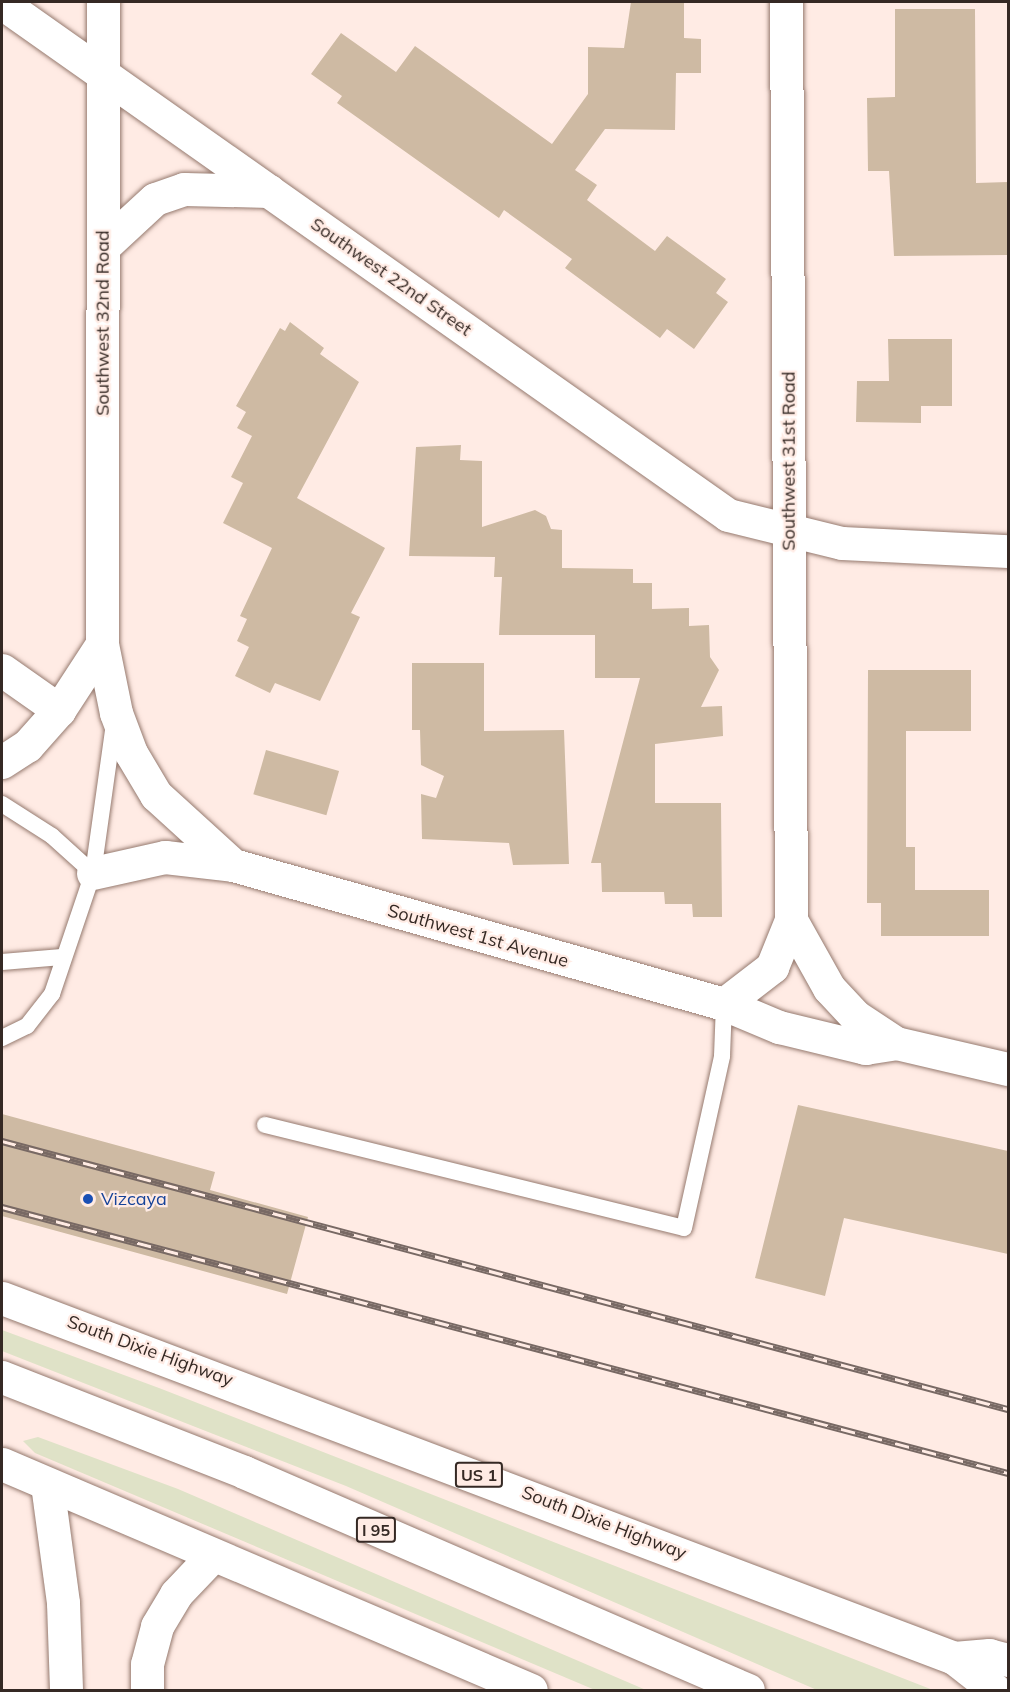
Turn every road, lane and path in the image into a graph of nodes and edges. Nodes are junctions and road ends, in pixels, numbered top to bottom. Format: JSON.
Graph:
{"nodes":[{"id":1,"x":104,"y":2,"type":"edge"},
{"id":2,"x":786,"y":2,"type":"edge"},
{"id":3,"x":2,"y":3,"type":"edge"},
{"id":4,"x":105,"y":75,"type":"junction"},
{"id":5,"x":269,"y":191,"type":"junction"},
{"id":6,"x":104,"y":246,"type":"junction"},
{"id":7,"x":790,"y":533,"type":"junction"},
{"id":8,"x":1008,"y":552,"type":"edge"},
{"id":9,"x":102,"y":644,"type":"junction"},
{"id":10,"x":2,"y":670,"type":"edge"},
{"id":11,"x":59,"y":710,"type":"junction"},
{"id":12,"x":116,"y":713,"type":"junction"},
{"id":13,"x":2,"y":762,"type":"edge"},
{"id":14,"x":2,"y":804,"type":"edge"},
{"id":15,"x":233,"y":865,"type":"junction"},
{"id":16,"x":93,"y":873,"type":"junction"},
{"id":17,"x":791,"y":920,"type":"junction"},
{"id":18,"x":63,"y":957,"type":"junction"},
{"id":19,"x":2,"y":962,"type":"edge"},
{"id":20,"x":724,"y":1004,"type":"junction"},
{"id":21,"x":2,"y":1038,"type":"edge"},
{"id":22,"x":896,"y":1043,"type":"junction"},
{"id":23,"x":1008,"y":1069,"type":"edge"},
{"id":24,"x":265,"y":1125,"type":"dead end"},
{"id":25,"x":2,"y":1298,"type":"edge"},
{"id":26,"x":2,"y":1377,"type":"edge"},
{"id":27,"x":2,"y":1464,"type":"edge"},
{"id":28,"x":47,"y":1484,"type":"junction"},
{"id":29,"x":213,"y":1554,"type":"junction"},
{"id":30,"x":954,"y":1658,"type":"junction"},
{"id":31,"x":1008,"y":1660,"type":"edge"},
{"id":32,"x":66,"y":1690,"type":"edge"},
{"id":33,"x":147,"y":1690,"type":"edge"},
{"id":34,"x":531,"y":1690,"type":"edge"},
{"id":35,"x":748,"y":1690,"type":"edge"},
{"id":36,"x":995,"y":1690,"type":"edge"}],
"edges":[{"from":1,"to":4,"type":"main road","name":"Southwest 32nd Road"},
{"from":2,"to":7,"type":"main road","name":"Southwest 31st Road"},
{"from":3,"to":4,"type":"main road","name":"Southwest 22nd Street"},
{"from":4,"to":5,"type":"main road","name":"Southwest 22nd Street"},
{"from":4,"to":6,"type":"main road","name":"Southwest 32nd Road"},
{"from":5,"to":6,"type":"main road"},
{"from":5,"to":7,"type":"main road","name":"Southwest 22nd Street"},
{"from":6,"to":9,"type":"main road","name":"Southwest 32nd Road"},
{"from":7,"to":8,"type":"main road","name":"Southwest 22nd Street"},
{"from":7,"to":17,"type":"main road","name":"Southwest 31st Road"},
{"from":9,"to":11,"type":"main road"},
{"from":9,"to":12,"type":"main road","name":"Southwest 32nd Road"},
{"from":10,"to":11,"type":"main road"},
{"from":11,"to":13,"type":"main road"},
{"from":12,"to":15,"type":"main road","name":"Southwest 1st Avenue"},
{"from":12,"to":16,"type":"lane"},
{"from":14,"to":16,"type":"lane"},
{"from":15,"to":16,"type":"main road","name":"Southwest 1st Avenue"},
{"from":15,"to":20,"type":"main road","name":"Southwest 1st Avenue"},
{"from":16,"to":18,"type":"lane"},
{"from":17,"to":20,"type":"main road"},
{"from":17,"to":22,"type":"main road","name":"Southwest 1st Avenue"},
{"from":18,"to":19,"type":"lane"},
{"from":18,"to":21,"type":"lane"},
{"from":20,"to":22,"type":"main road","name":"Southwest 1st Avenue"},
{"from":20,"to":24,"type":"lane"},
{"from":22,"to":23,"type":"main road","name":"Southwest 1st Avenue"},
{"from":25,"to":30,"type":"main road","name":"South Dixie Highway","number":"US 1"},
{"from":26,"to":35,"type":"main road","number":"I 95"},
{"from":27,"to":28,"type":"main road"},
{"from":28,"to":29,"type":"main road"},
{"from":28,"to":32,"type":"main road"},
{"from":29,"to":33,"type":"main road"},
{"from":29,"to":34,"type":"main road"},
{"from":30,"to":31,"type":"main road"},
{"from":30,"to":36,"type":"main road","name":"South Dixie Highway"}]}
